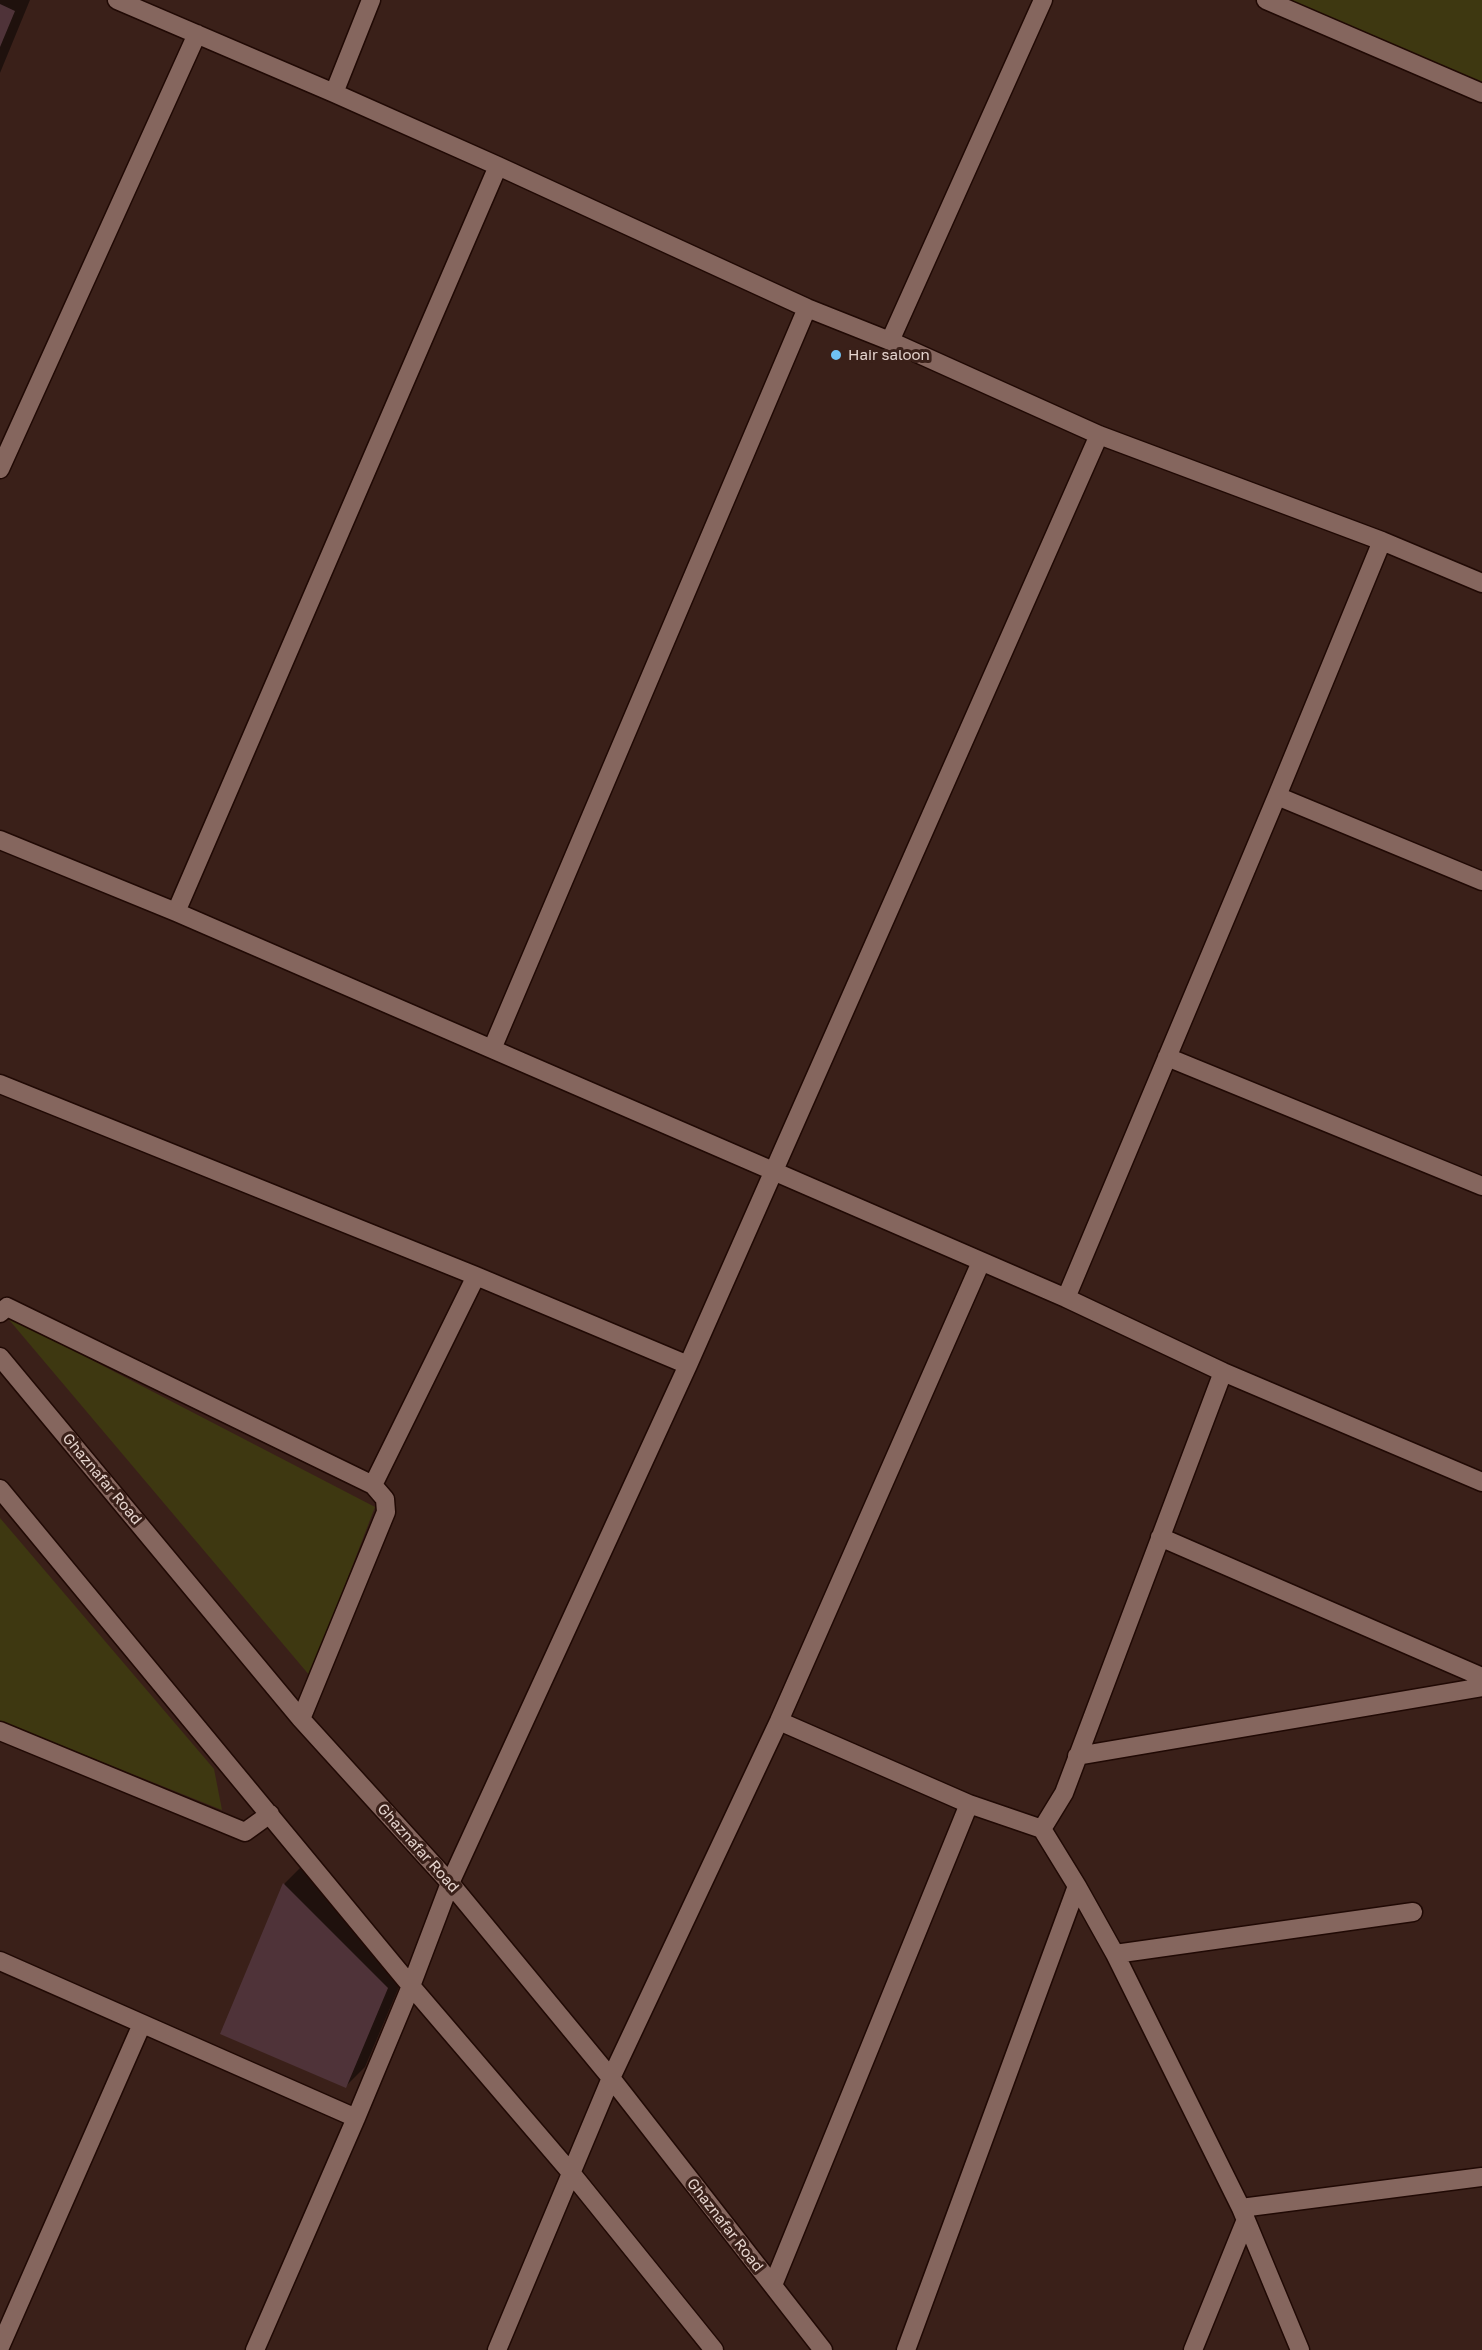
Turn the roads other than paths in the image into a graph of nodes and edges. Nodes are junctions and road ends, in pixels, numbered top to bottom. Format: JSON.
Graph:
{"nodes":[{"id":1,"x":117,"y":0,"type":"edge"},
{"id":2,"x":371,"y":0,"type":"edge"},
{"id":3,"x":1043,"y":0,"type":"edge"},
{"id":4,"x":1266,"y":0,"type":"edge"},
{"id":5,"x":196,"y":34,"type":"junction"},
{"id":6,"x":334,"y":93,"type":"junction"},
{"id":7,"x":1482,"y":93,"type":"edge"},
{"id":8,"x":498,"y":166,"type":"junction"},
{"id":9,"x":807,"y":308,"type":"junction"},
{"id":10,"x":890,"y":342,"type":"junction"},
{"id":11,"x":1100,"y":435,"type":"junction"},
{"id":12,"x":0,"y":469,"type":"edge"},
{"id":13,"x":1382,"y":542,"type":"junction"},
{"id":14,"x":1482,"y":583,"type":"edge"},
{"id":15,"x":1277,"y":796,"type":"junction"},
{"id":16,"x":0,"y":840,"type":"edge"},
{"id":17,"x":1482,"y":881,"type":"edge"},
{"id":18,"x":176,"y":912,"type":"junction"},
{"id":19,"x":492,"y":1049,"type":"junction"},
{"id":20,"x":1167,"y":1058,"type":"junction"},
{"id":21,"x":0,"y":1084,"type":"edge"},
{"id":22,"x":774,"y":1172,"type":"junction"},
{"id":23,"x":1482,"y":1186,"type":"edge"},
{"id":24,"x":981,"y":1262,"type":"junction"},
{"id":25,"x":476,"y":1276,"type":"junction"},
{"id":26,"x":1066,"y":1299,"type":"junction"},
{"id":27,"x":0,"y":1313,"type":"edge"},
{"id":28,"x":0,"y":1357,"type":"edge"},
{"id":29,"x":688,"y":1365,"type":"junction"},
{"id":30,"x":1223,"y":1372,"type":"junction"},
{"id":31,"x":1482,"y":1482,"type":"edge"},
{"id":32,"x":373,"y":1485,"type":"junction"},
{"id":33,"x":0,"y":1489,"type":"edge"},
{"id":34,"x":1160,"y":1537,"type":"junction"},
{"id":35,"x":1482,"y":1677,"type":"edge"},
{"id":36,"x":1482,"y":1687,"type":"edge"},
{"id":37,"x":301,"y":1719,"type":"junction"},
{"id":38,"x":779,"y":1721,"type":"junction"},
{"id":39,"x":0,"y":1731,"type":"edge"},
{"id":40,"x":1077,"y":1756,"type":"junction"},
{"id":41,"x":969,"y":1804,"type":"junction"},
{"id":42,"x":270,"y":1815,"type":"junction"},
{"id":43,"x":1042,"y":1829,"type":"junction"},
{"id":44,"x":450,"y":1883,"type":"junction"},
{"id":45,"x":1077,"y":1886,"type":"junction"},
{"id":46,"x":1413,"y":1912,"type":"dead end"},
{"id":47,"x":1115,"y":1954,"type":"junction"},
{"id":48,"x":0,"y":1961,"type":"edge"},
{"id":49,"x":411,"y":1986,"type":"junction"},
{"id":50,"x":142,"y":2024,"type":"junction"},
{"id":51,"x":611,"y":2078,"type":"junction"},
{"id":52,"x":356,"y":2118,"type":"junction"},
{"id":53,"x":572,"y":2174,"type":"junction"},
{"id":54,"x":1482,"y":2176,"type":"edge"},
{"id":55,"x":1243,"y":2215,"type":"junction"},
{"id":56,"x":773,"y":2285,"type":"junction"},
{"id":57,"x":0,"y":2347,"type":"edge"},
{"id":58,"x":255,"y":2350,"type":"edge"},
{"id":59,"x":498,"y":2350,"type":"edge"},
{"id":60,"x":714,"y":2350,"type":"edge"},
{"id":61,"x":823,"y":2350,"type":"edge"},
{"id":62,"x":906,"y":2350,"type":"edge"},
{"id":63,"x":1193,"y":2350,"type":"edge"},
{"id":64,"x":1300,"y":2350,"type":"edge"}],
"edges":[{"from":1,"to":5,"type":"street"},
{"from":2,"to":6,"type":"street"},
{"from":3,"to":10,"type":"street"},
{"from":4,"to":7,"type":"street"},
{"from":5,"to":6,"type":"street"},
{"from":5,"to":12,"type":"street"},
{"from":6,"to":8,"type":"street"},
{"from":8,"to":9,"type":"street"},
{"from":8,"to":18,"type":"street"},
{"from":9,"to":10,"type":"street"},
{"from":9,"to":19,"type":"street"},
{"from":10,"to":11,"type":"street"},
{"from":11,"to":13,"type":"street"},
{"from":11,"to":22,"type":"street"},
{"from":13,"to":14,"type":"street"},
{"from":13,"to":15,"type":"street"},
{"from":15,"to":17,"type":"street"},
{"from":15,"to":20,"type":"street"},
{"from":16,"to":18,"type":"street"},
{"from":18,"to":19,"type":"street"},
{"from":19,"to":22,"type":"street"},
{"from":20,"to":23,"type":"street"},
{"from":20,"to":26,"type":"street"},
{"from":21,"to":25,"type":"street"},
{"from":22,"to":24,"type":"street"},
{"from":22,"to":29,"type":"street"},
{"from":24,"to":26,"type":"street"},
{"from":24,"to":38,"type":"street"},
{"from":25,"to":29,"type":"street"},
{"from":25,"to":32,"type":"street"},
{"from":26,"to":30,"type":"street"},
{"from":27,"to":32,"type":"street"},
{"from":28,"to":37,"type":"street","name":"Ghaznafar Road"},
{"from":29,"to":44,"type":"street"},
{"from":30,"to":31,"type":"street"},
{"from":30,"to":34,"type":"street"},
{"from":32,"to":37,"type":"street"},
{"from":33,"to":42,"type":"street"},
{"from":34,"to":35,"type":"street"},
{"from":34,"to":40,"type":"street"},
{"from":36,"to":40,"type":"street"},
{"from":37,"to":44,"type":"street","name":"Ghaznafar Road"},
{"from":38,"to":41,"type":"street"},
{"from":38,"to":51,"type":"street"},
{"from":39,"to":42,"type":"street"},
{"from":40,"to":43,"type":"street"},
{"from":41,"to":43,"type":"street"},
{"from":41,"to":56,"type":"street"},
{"from":42,"to":49,"type":"street"},
{"from":43,"to":45,"type":"street"},
{"from":44,"to":49,"type":"street"},
{"from":44,"to":51,"type":"street","name":"Ghaznafar Road"},
{"from":45,"to":47,"type":"street"},
{"from":45,"to":62,"type":"street"},
{"from":46,"to":47,"type":"street"},
{"from":47,"to":55,"type":"street"},
{"from":48,"to":50,"type":"street"},
{"from":49,"to":52,"type":"street"},
{"from":49,"to":53,"type":"street"},
{"from":50,"to":52,"type":"street"},
{"from":50,"to":57,"type":"street"},
{"from":51,"to":53,"type":"street"},
{"from":51,"to":56,"type":"street","name":"Ghaznafar Road"},
{"from":52,"to":58,"type":"street"},
{"from":53,"to":59,"type":"street"},
{"from":53,"to":60,"type":"street"},
{"from":54,"to":55,"type":"street"},
{"from":55,"to":63,"type":"street"},
{"from":55,"to":64,"type":"street"},
{"from":56,"to":61,"type":"street","name":"Ghaznafar Road"}]}
